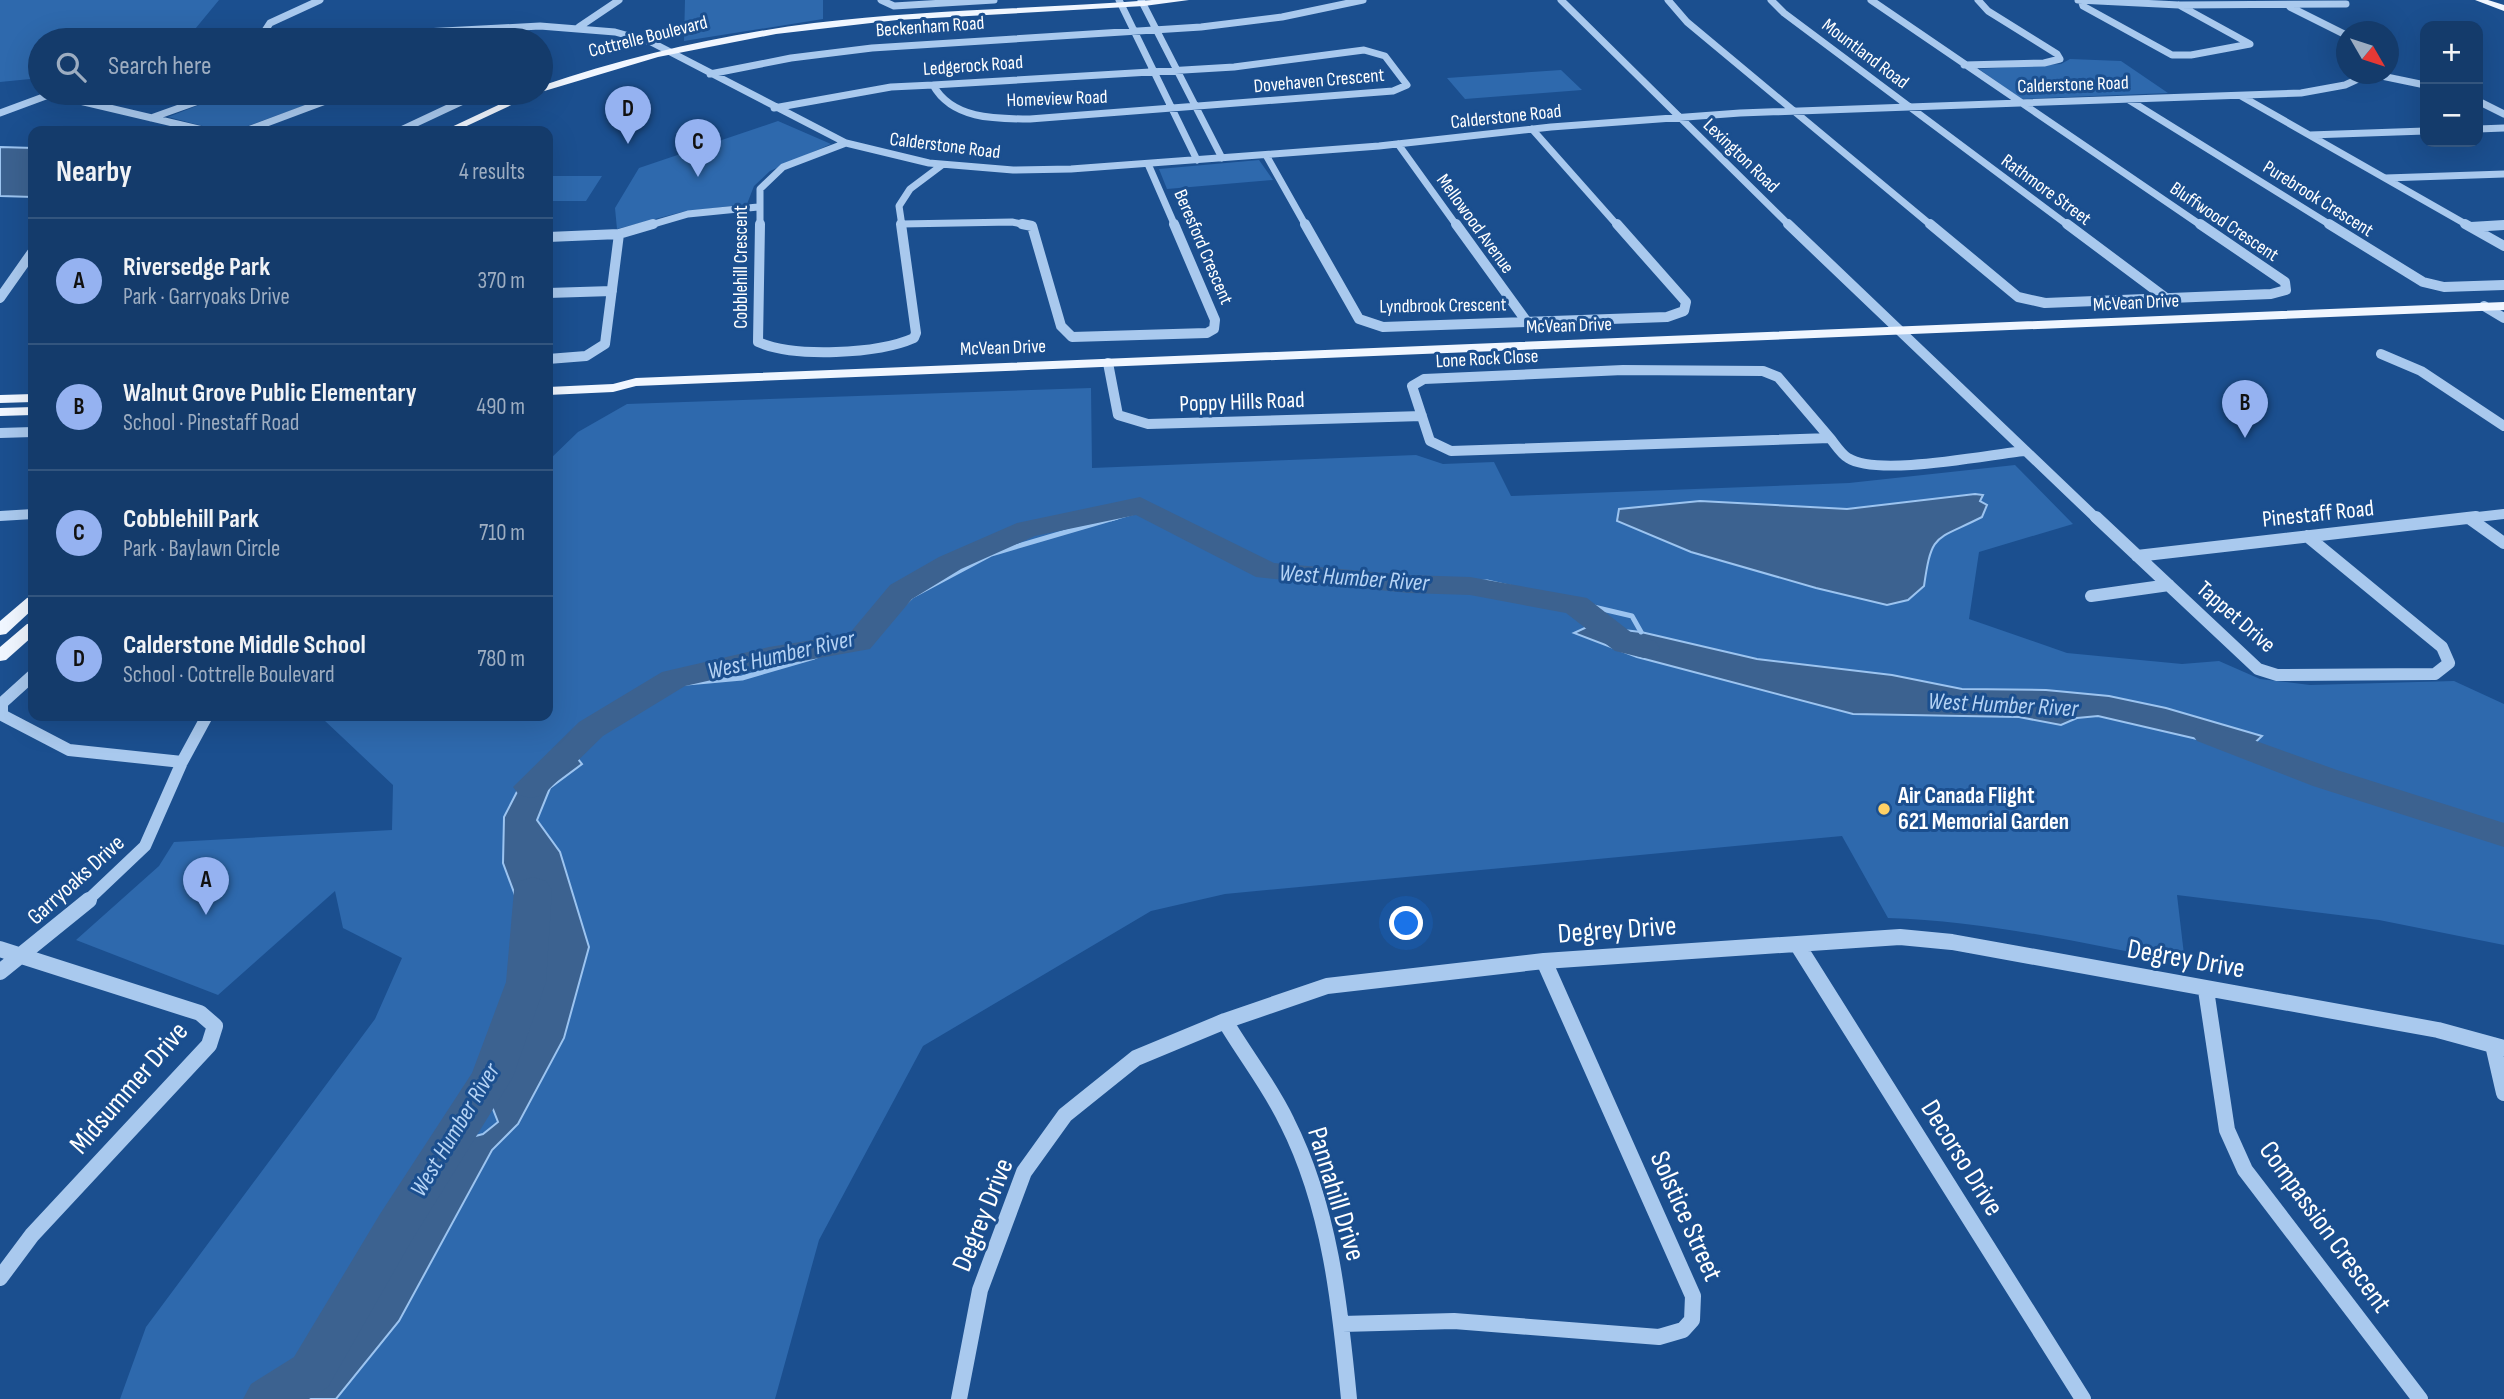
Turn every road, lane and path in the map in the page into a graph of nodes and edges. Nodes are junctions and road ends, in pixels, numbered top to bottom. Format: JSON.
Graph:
{"nodes":[{"id":1,"x":320,"y":0,"type":"edge"},
{"id":2,"x":619,"y":0,"type":"edge"},
{"id":3,"x":881,"y":0,"type":"edge"},
{"id":4,"x":993,"y":0,"type":"edge"},
{"id":5,"x":1185,"y":0,"type":"edge"},
{"id":6,"x":1363,"y":0,"type":"edge"},
{"id":7,"x":1560,"y":0,"type":"edge"},
{"id":8,"x":1668,"y":0,"type":"edge"},
{"id":9,"x":1771,"y":0,"type":"edge"},
{"id":10,"x":1871,"y":0,"type":"edge"},
{"id":11,"x":1978,"y":0,"type":"edge"},
{"id":12,"x":2079,"y":0,"type":"edge"},
{"id":13,"x":2276,"y":0,"type":"edge"},
{"id":14,"x":2479,"y":0,"type":"edge"},
{"id":15,"x":2498,"y":0,"type":"edge"},
{"id":16,"x":1142,"y":1,"type":"edge"},
{"id":17,"x":1120,"y":2,"type":"edge"},
{"id":18,"x":2346,"y":4,"type":"dead end"},
{"id":19,"x":2179,"y":5,"type":"junction"},
{"id":20,"x":2286,"y":5,"type":"junction"},
{"id":21,"x":2504,"y":6,"type":"edge"},
{"id":22,"x":280,"y":19,"type":"junction"},
{"id":23,"x":579,"y":27,"type":"junction"},
{"id":24,"x":267,"y":28,"type":"edge"},
{"id":25,"x":281,"y":28,"type":"edge"},
{"id":26,"x":496,"y":28,"type":"edge"},
{"id":27,"x":1156,"y":29,"type":"junction"},
{"id":28,"x":2336,"y":30,"type":"edge"},
{"id":29,"x":1135,"y":31,"type":"junction"},
{"id":30,"x":668,"y":52,"type":"junction"},
{"id":31,"x":1964,"y":65,"type":"junction"},
{"id":32,"x":1177,"y":71,"type":"junction"},
{"id":33,"x":1155,"y":73,"type":"junction"},
{"id":34,"x":709,"y":74,"type":"junction"},
{"id":35,"x":2399,"y":80,"type":"edge"},
{"id":36,"x":933,"y":84,"type":"junction"},
{"id":37,"x":2348,"y":84,"type":"edge"},
{"id":38,"x":2420,"y":84,"type":"edge"},
{"id":39,"x":553,"y":86,"type":"edge"},
{"id":40,"x":2240,"y":96,"type":"junction"},
{"id":41,"x":2128,"y":99,"type":"junction"},
{"id":42,"x":28,"y":102,"type":"edge"},
{"id":43,"x":2019,"y":103,"type":"junction"},
{"id":44,"x":2483,"y":104,"type":"edge"},
{"id":45,"x":100,"y":105,"type":"edge"},
{"id":46,"x":187,"y":105,"type":"edge"},
{"id":47,"x":314,"y":105,"type":"edge"},
{"id":48,"x":455,"y":105,"type":"edge"},
{"id":49,"x":505,"y":105,"type":"edge"},
{"id":50,"x":1907,"y":106,"type":"junction"},
{"id":51,"x":1195,"y":107,"type":"junction"},
{"id":52,"x":774,"y":108,"type":"junction"},
{"id":53,"x":1172,"y":109,"type":"junction"},
{"id":54,"x":1792,"y":111,"type":"junction"},
{"id":55,"x":0,"y":113,"type":"edge"},
{"id":56,"x":2504,"y":114,"type":"edge"},
{"id":57,"x":151,"y":118,"type":"junction"},
{"id":58,"x":1679,"y":118,"type":"junction"},
{"id":59,"x":185,"y":126,"type":"edge"},
{"id":60,"x":258,"y":126,"type":"edge"},
{"id":61,"x":411,"y":126,"type":"edge"},
{"id":62,"x":459,"y":126,"type":"edge"},
{"id":63,"x":2504,"y":128,"type":"edge"},
{"id":64,"x":1532,"y":129,"type":"junction"},
{"id":65,"x":2483,"y":129,"type":"edge"},
{"id":66,"x":2420,"y":131,"type":"edge"},
{"id":67,"x":2309,"y":135,"type":"junction"},
{"id":68,"x":846,"y":143,"type":"junction"},
{"id":69,"x":1398,"y":144,"type":"junction"},
{"id":70,"x":1266,"y":155,"type":"junction"},
{"id":71,"x":1223,"y":158,"type":"junction"},
{"id":72,"x":1198,"y":160,"type":"junction"},
{"id":73,"x":1148,"y":164,"type":"junction"},
{"id":74,"x":942,"y":165,"type":"junction"},
{"id":75,"x":2504,"y":174,"type":"edge"},
{"id":76,"x":2385,"y":178,"type":"junction"},
{"id":77,"x":758,"y":207,"type":"junction"},
{"id":78,"x":901,"y":224,"type":"junction"},
{"id":79,"x":2504,"y":225,"type":"edge"},
{"id":80,"x":2470,"y":227,"type":"junction"},
{"id":81,"x":619,"y":234,"type":"junction"},
{"id":82,"x":553,"y":237,"type":"edge"},
{"id":83,"x":2504,"y":246,"type":"edge"},
{"id":84,"x":28,"y":258,"type":"edge"},
{"id":85,"x":2504,"y":285,"type":"edge"},
{"id":86,"x":612,"y":291,"type":"junction"},
{"id":87,"x":553,"y":293,"type":"edge"},
{"id":88,"x":0,"y":298,"type":"edge"},
{"id":89,"x":2166,"y":298,"type":"junction"},
{"id":90,"x":2484,"y":306,"type":"junction"},
{"id":91,"x":2504,"y":306,"type":"edge"},
{"id":92,"x":2504,"y":318,"type":"edge"},
{"id":93,"x":1527,"y":322,"type":"junction"},
{"id":94,"x":1902,"y":332,"type":"junction"},
{"id":95,"x":2381,"y":354,"type":"dead end"},
{"id":96,"x":553,"y":359,"type":"edge"},
{"id":97,"x":1108,"y":363,"type":"junction"},
{"id":98,"x":553,"y":380,"type":"edge"},
{"id":99,"x":636,"y":382,"type":"junction"},
{"id":100,"x":553,"y":391,"type":"edge"},
{"id":101,"x":28,"y":398,"type":"edge"},
{"id":102,"x":0,"y":399,"type":"edge"},
{"id":103,"x":28,"y":411,"type":"edge"},
{"id":104,"x":0,"y":412,"type":"edge"},
{"id":105,"x":1422,"y":416,"type":"junction"},
{"id":106,"x":2504,"y":426,"type":"edge"},
{"id":107,"x":28,"y":432,"type":"edge"},
{"id":108,"x":0,"y":433,"type":"edge"},
{"id":109,"x":1829,"y":438,"type":"junction"},
{"id":110,"x":2024,"y":451,"type":"junction"},
{"id":111,"x":28,"y":514,"type":"edge"},
{"id":112,"x":2504,"y":514,"type":"edge"},
{"id":113,"x":0,"y":516,"type":"edge"},
{"id":114,"x":2469,"y":518,"type":"junction"},
{"id":115,"x":2307,"y":536,"type":"junction"},
{"id":116,"x":2504,"y":543,"type":"edge"},
{"id":117,"x":2137,"y":556,"type":"junction"},
{"id":118,"x":2169,"y":585,"type":"junction"},
{"id":119,"x":2091,"y":596,"type":"dead end"},
{"id":120,"x":28,"y":605,"type":"edge"},
{"id":121,"x":0,"y":630,"type":"edge"},
{"id":122,"x":28,"y":632,"type":"edge"},
{"id":123,"x":0,"y":656,"type":"edge"},
{"id":124,"x":28,"y":680,"type":"edge"},
{"id":125,"x":204,"y":721,"type":"edge"},
{"id":126,"x":182,"y":762,"type":"junction"},
{"id":127,"x":1797,"y":944,"type":"junction"},
{"id":128,"x":0,"y":949,"type":"edge"},
{"id":129,"x":20,"y":957,"type":"junction"},
{"id":130,"x":1544,"y":961,"type":"junction"},
{"id":131,"x":0,"y":972,"type":"edge"},
{"id":132,"x":2206,"y":990,"type":"junction"},
{"id":133,"x":1225,"y":1021,"type":"junction"},
{"id":134,"x":2498,"y":1046,"type":"edge"},
{"id":135,"x":2504,"y":1093,"type":"edge"},
{"id":136,"x":0,"y":1278,"type":"edge"},
{"id":137,"x":1342,"y":1324,"type":"junction"},
{"id":138,"x":959,"y":1399,"type":"edge"},
{"id":139,"x":1349,"y":1399,"type":"edge"},
{"id":140,"x":2083,"y":1399,"type":"edge"},
{"id":141,"x":2420,"y":1399,"type":"edge"}],
"edges":[{"from":1,"to":22,"type":"street"},
{"from":2,"to":23,"type":"street"},
{"from":3,"to":4,"type":"street"},
{"from":5,"to":16,"type":"main road","name":"Cottrelle Boulevard"},
{"from":6,"to":27,"type":"street","name":"Beckenham Road"},
{"from":7,"to":58,"type":"street","name":"Lexington Road"},
{"from":8,"to":54,"type":"street","name":"Bluffwood Crescent"},
{"from":9,"to":50,"type":"street","name":"Mountland Road"},
{"from":10,"to":31,"type":"street"},
{"from":11,"to":31,"type":"street"},
{"from":12,"to":19,"type":"street"},
{"from":12,"to":19,"type":"street"},
{"from":13,"to":20,"type":"street"},
{"from":14,"to":21,"type":"main road"},
{"from":15,"to":21,"type":"main road"},
{"from":16,"to":17,"type":"main road","name":"Cottrelle Boulevard"},
{"from":16,"to":27,"type":"street"},
{"from":17,"to":29,"type":"street"},
{"from":17,"to":30,"type":"main road","name":"Cottrelle Boulevard"},
{"from":18,"to":20,"type":"street"},
{"from":19,"to":20,"type":"street"},
{"from":20,"to":28,"type":"street"},
{"from":22,"to":24,"type":"street"},
{"from":22,"to":25,"type":"street"},
{"from":23,"to":26,"type":"street","name":"Calderstone Road"},
{"from":23,"to":30,"type":"street","name":"Calderstone Road"},
{"from":27,"to":29,"type":"street","name":"Beckenham Road"},
{"from":27,"to":32,"type":"street"},
{"from":29,"to":33,"type":"street"},
{"from":29,"to":34,"type":"street","name":"Beckenham Road"},
{"from":30,"to":34,"type":"street","name":"Calderstone Road"},
{"from":30,"to":39,"type":"main road","name":"Cottrelle Boulevard"},
{"from":31,"to":43,"type":"street"},
{"from":32,"to":33,"type":"street","name":"Ledgerock Road"},
{"from":32,"to":51,"type":"street"},
{"from":32,"to":51,"type":"street","name":"Dovehaven Crescent"},
{"from":33,"to":36,"type":"street","name":"Ledgerock Road"},
{"from":33,"to":53,"type":"street"},
{"from":34,"to":52,"type":"street","name":"Calderstone Road"},
{"from":35,"to":38,"type":"street"},
{"from":36,"to":52,"type":"street","name":"Ledgerock Road"},
{"from":36,"to":53,"type":"street","name":"Homeview Road"},
{"from":37,"to":40,"type":"street","name":"Calderstone Road"},
{"from":40,"to":41,"type":"street","name":"Calderstone Road"},
{"from":40,"to":67,"type":"street"},
{"from":41,"to":43,"type":"street","name":"Calderstone Road"},
{"from":41,"to":85,"type":"street","name":"Purebrook Crescent"},
{"from":42,"to":55,"type":"street"},
{"from":43,"to":50,"type":"street","name":"Calderstone Road"},
{"from":43,"to":89,"type":"street","name":"Bluffwood Crescent"},
{"from":44,"to":56,"type":"street"},
{"from":45,"to":57,"type":"street"},
{"from":46,"to":57,"type":"street"},
{"from":47,"to":60,"type":"street"},
{"from":48,"to":61,"type":"street"},
{"from":49,"to":62,"type":"main road"},
{"from":50,"to":54,"type":"street","name":"Calderstone Road"},
{"from":50,"to":89,"type":"street","name":"Rathmore Street"},
{"from":51,"to":53,"type":"street","name":"Homeview Road"},
{"from":51,"to":71,"type":"street"},
{"from":52,"to":68,"type":"street","name":"Calderstone Road"},
{"from":53,"to":72,"type":"street"},
{"from":54,"to":58,"type":"street","name":"Calderstone Road"},
{"from":54,"to":89,"type":"street","name":"Bluffwood Crescent"},
{"from":57,"to":59,"type":"street"},
{"from":58,"to":64,"type":"street","name":"Calderstone Road"},
{"from":58,"to":94,"type":"street","name":"Lexington Road"},
{"from":63,"to":65,"type":"street"},
{"from":64,"to":69,"type":"street","name":"Calderstone Road"},
{"from":64,"to":93,"type":"street","name":"Lyndbrook Crescent"},
{"from":66,"to":67,"type":"street"},
{"from":67,"to":76,"type":"street"},
{"from":68,"to":74,"type":"street","name":"Calderstone Road"},
{"from":68,"to":77,"type":"street","name":"Cobblehill Crescent"},
{"from":69,"to":70,"type":"street","name":"Calderstone Road"},
{"from":69,"to":93,"type":"street","name":"Mellowood Avenue"},
{"from":70,"to":71,"type":"street","name":"Calderstone Road"},
{"from":70,"to":93,"type":"street","name":"Lyndbrook Crescent"},
{"from":71,"to":72,"type":"street","name":"Calderstone Road"},
{"from":72,"to":73,"type":"street","name":"Calderstone Road"},
{"from":73,"to":74,"type":"street","name":"Calderstone Road"},
{"from":73,"to":78,"type":"street","name":"Beresford Crescent"},
{"from":74,"to":78,"type":"street","name":"Cobblehill Crescent"},
{"from":75,"to":76,"type":"street"},
{"from":76,"to":80,"type":"street"},
{"from":77,"to":78,"type":"street","name":"Cobblehill Crescent"},
{"from":77,"to":81,"type":"street"},
{"from":79,"to":80,"type":"street"},
{"from":80,"to":83,"type":"street"},
{"from":81,"to":82,"type":"street"},
{"from":81,"to":86,"type":"street"},
{"from":84,"to":88,"type":"street"},
{"from":86,"to":87,"type":"street"},
{"from":86,"to":96,"type":"street"},
{"from":90,"to":91,"type":"main road","name":"McVean Drive"},
{"from":90,"to":92,"type":"street"},
{"from":90,"to":94,"type":"main road","name":"McVean Drive"},
{"from":94,"to":97,"type":"main road","name":"McVean Drive"},
{"from":94,"to":110,"type":"street","name":"Tappet Drive"},
{"from":95,"to":106,"type":"street"},
{"from":97,"to":99,"type":"main road","name":"McVean Drive"},
{"from":97,"to":105,"type":"street","name":"Poppy Hills Road"},
{"from":98,"to":99,"type":"main road","name":"McVean Drive"},
{"from":99,"to":100,"type":"main road","name":"McVean Drive"},
{"from":101,"to":102,"type":"main road"},
{"from":103,"to":104,"type":"main road"},
{"from":105,"to":109,"type":"street","name":"Lone Rock Close"},
{"from":105,"to":109,"type":"street","name":"Lone Rock Close"},
{"from":107,"to":108,"type":"street"},
{"from":109,"to":110,"type":"street","name":"Lone Rock Close"},
{"from":110,"to":117,"type":"street","name":"Tappet Drive"},
{"from":111,"to":113,"type":"street"},
{"from":112,"to":114,"type":"street","name":"Pinestaff Road"},
{"from":114,"to":115,"type":"street","name":"Pinestaff Road"},
{"from":114,"to":116,"type":"street"},
{"from":115,"to":117,"type":"street","name":"Pinestaff Road"},
{"from":115,"to":118,"type":"street","name":"Tappet Drive"},
{"from":117,"to":118,"type":"street","name":"Tappet Drive"},
{"from":118,"to":119,"type":"street"},
{"from":120,"to":121,"type":"main road"},
{"from":122,"to":123,"type":"main road"},
{"from":124,"to":126,"type":"street"},
{"from":125,"to":126,"type":"street","name":"Garryoaks Drive"},
{"from":126,"to":129,"type":"street","name":"Garryoaks Drive"},
{"from":127,"to":130,"type":"street","name":"Degrey Drive"},
{"from":127,"to":132,"type":"street","name":"Degrey Drive"},
{"from":127,"to":140,"type":"street","name":"Decorso Drive"},
{"from":128,"to":129,"type":"street","name":"Midsummer Drive"},
{"from":129,"to":131,"type":"street"},
{"from":129,"to":136,"type":"street","name":"Midsummer Drive"},
{"from":130,"to":133,"type":"street","name":"Degrey Drive"},
{"from":130,"to":137,"type":"street","name":"Solstice Street"},
{"from":132,"to":134,"type":"street","name":"Degrey Drive"},
{"from":132,"to":141,"type":"street","name":"Compassion Crescent"},
{"from":133,"to":137,"type":"street","name":"Pannahill Drive"},
{"from":133,"to":138,"type":"street","name":"Degrey Drive"},
{"from":134,"to":135,"type":"street"},
{"from":137,"to":139,"type":"street","name":"Pannahill Drive"}]}
